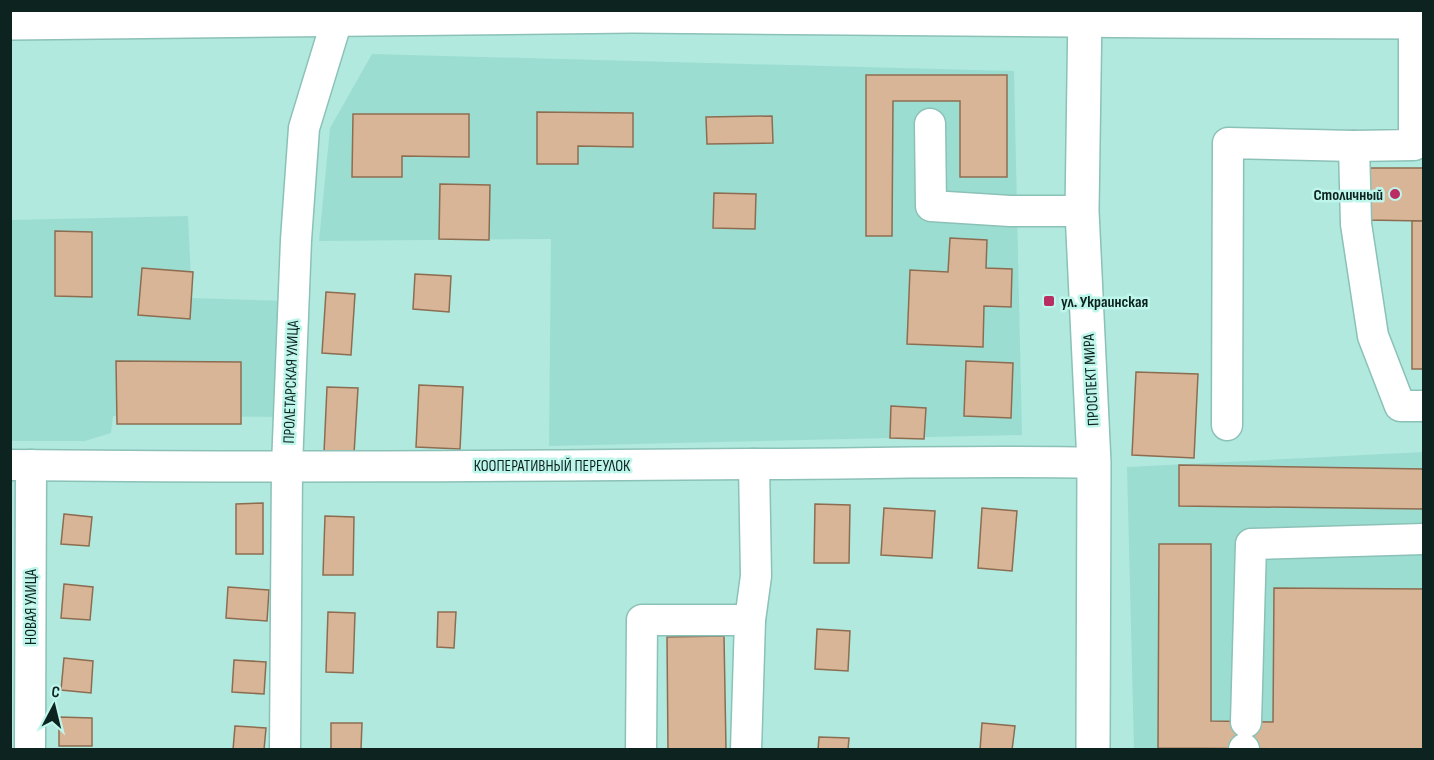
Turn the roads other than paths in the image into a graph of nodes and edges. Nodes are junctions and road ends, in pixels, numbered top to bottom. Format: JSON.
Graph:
{"nodes":[{"id":1,"x":673,"y":14,"type":"edge"},
{"id":2,"x":340,"y":15,"type":"edge"},
{"id":3,"x":888,"y":15,"type":"edge"},
{"id":4,"x":1085,"y":15,"type":"edge"},
{"id":5,"x":1419,"y":22,"type":"edge"},
{"id":6,"x":10,"y":23,"type":"edge"},
{"id":7,"x":930,"y":124,"type":"dead end"},
{"id":8,"x":1354,"y":146,"type":"junction"},
{"id":9,"x":1082,"y":211,"type":"junction"},
{"id":10,"x":1424,"y":406,"type":"edge"},
{"id":11,"x":1227,"y":425,"type":"dead end"},
{"id":12,"x":1094,"y":463,"type":"junction"},
{"id":13,"x":754,"y":464,"type":"junction"},
{"id":14,"x":21,"y":465,"type":"edge"},
{"id":15,"x":287,"y":466,"type":"junction"},
{"id":16,"x":1424,"y":539,"type":"edge"},
{"id":17,"x":750,"y":620,"type":"junction"},
{"id":18,"x":1245,"y":740,"type":"edge"},
{"id":19,"x":30,"y":750,"type":"edge"},
{"id":20,"x":285,"y":750,"type":"edge"},
{"id":21,"x":641,"y":750,"type":"edge"},
{"id":22,"x":746,"y":750,"type":"edge"},
{"id":23,"x":1093,"y":750,"type":"edge"}],
"edges":[{"from":1,"to":2,"type":"main road"},
{"from":1,"to":3,"type":"main road"},
{"from":2,"to":6,"type":"main road"},
{"from":2,"to":15,"type":"street","name":"ПРОЛЕТАРСКАЯ УЛИЦА"},
{"from":3,"to":4,"type":"main road"},
{"from":4,"to":5,"type":"main road"},
{"from":4,"to":9,"type":"main road","name":"ПРОСПЕКТ МИРА"},
{"from":5,"to":8,"type":"street"},
{"from":7,"to":9,"type":"street"},
{"from":8,"to":10,"type":"street"},
{"from":8,"to":11,"type":"street"},
{"from":9,"to":12,"type":"main road","name":"ПРОСПЕКТ МИРА"},
{"from":12,"to":13,"type":"street","name":"КООПЕРАТИВНЫЙ ПЕРЕУЛОК"},
{"from":12,"to":23,"type":"main road","name":"ПРОСПЕКТ МИРА"},
{"from":13,"to":15,"type":"street","name":"КООПЕРАТИВНЫЙ ПЕРЕУЛОК"},
{"from":13,"to":17,"type":"street"},
{"from":14,"to":15,"type":"street","name":"КООПЕРАТИВНЫЙ ПЕРЕУЛОК"},
{"from":14,"to":19,"type":"street","name":"НОВАЯ УЛИЦА"},
{"from":15,"to":20,"type":"street","name":"ПРОЛЕТАРСКАЯ УЛИЦА"},
{"from":16,"to":18,"type":"street"},
{"from":17,"to":21,"type":"street"},
{"from":17,"to":22,"type":"street"}]}
